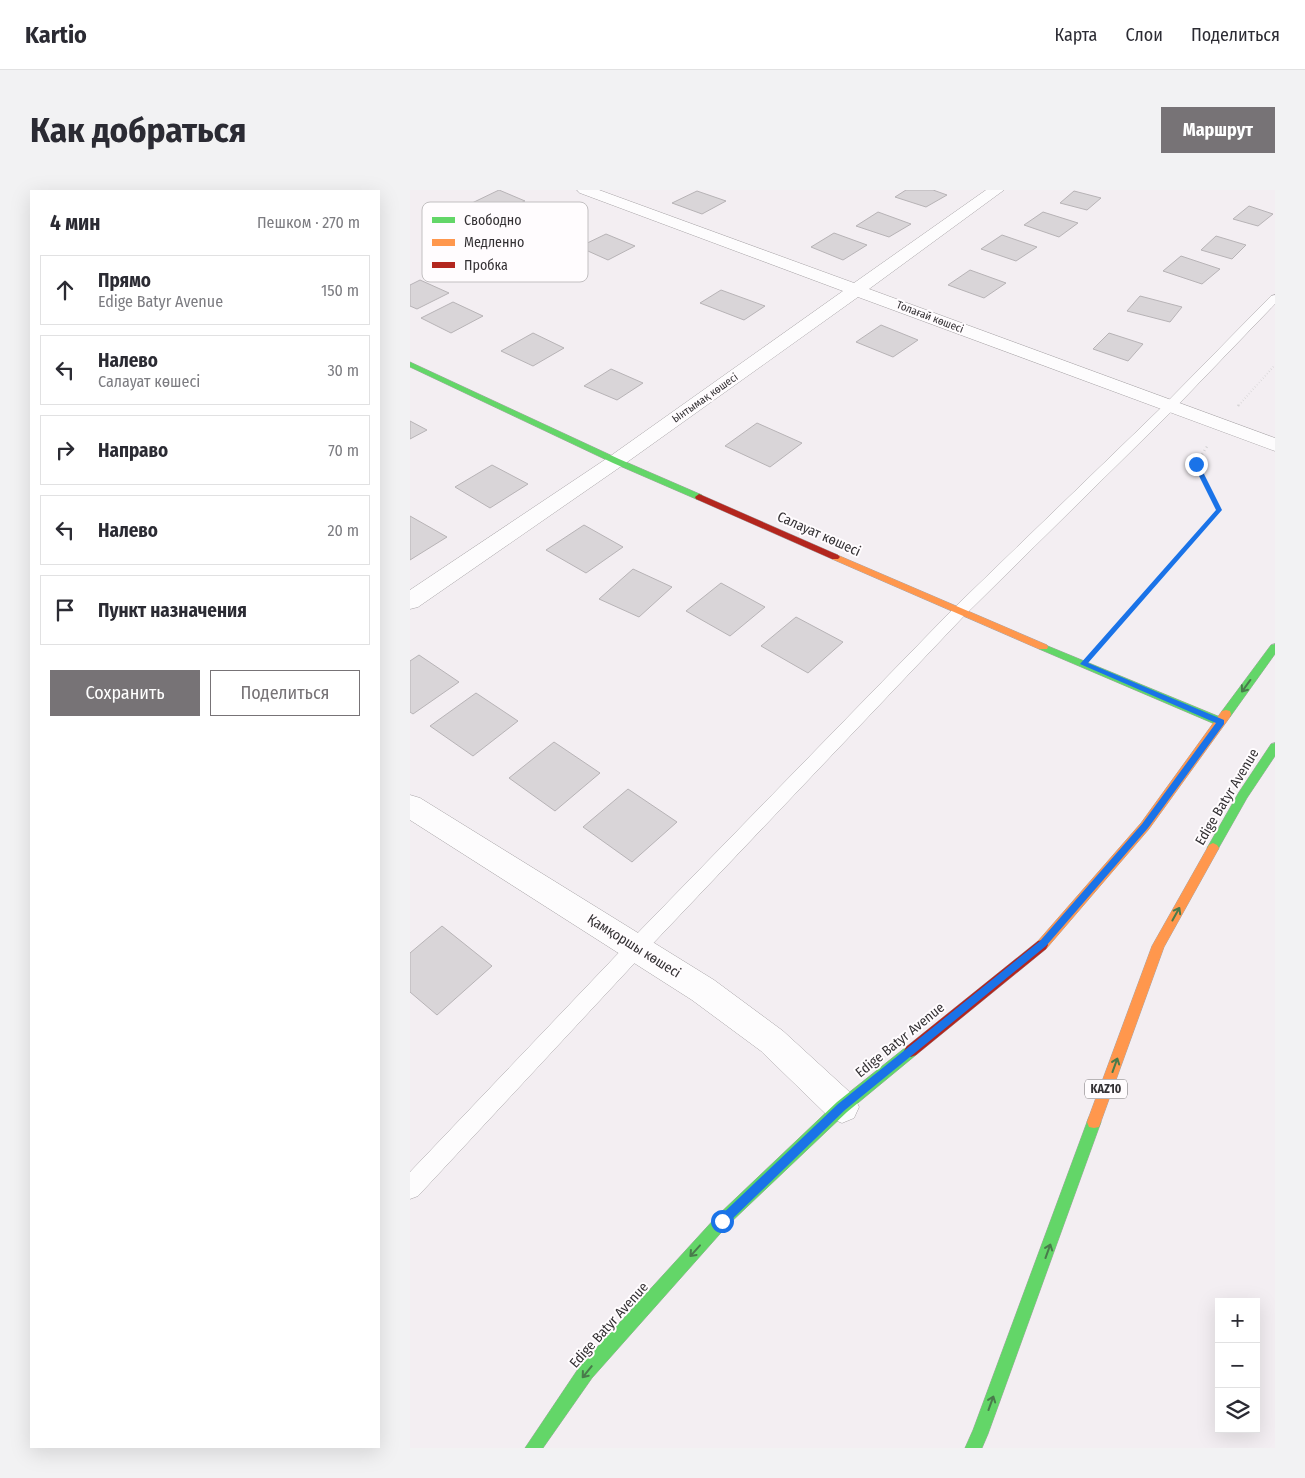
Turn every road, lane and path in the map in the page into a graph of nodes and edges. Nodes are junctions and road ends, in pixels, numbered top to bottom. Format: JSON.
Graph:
{"nodes":[{"id":1,"x":585,"y":190,"type":"edge"},
{"id":2,"x":996,"y":190,"type":"edge"},
{"id":3,"x":611,"y":193,"type":"edge"},
{"id":4,"x":858,"y":289,"type":"junction"},
{"id":5,"x":1275,"y":298,"type":"edge"},
{"id":6,"x":410,"y":364,"type":"edge"},
{"id":7,"x":1275,"y":365,"type":"edge"},
{"id":8,"x":1169,"y":407,"type":"junction"},
{"id":9,"x":1220,"y":425,"type":"junction"},
{"id":10,"x":1275,"y":445,"type":"edge"},
{"id":11,"x":616,"y":461,"type":"junction"},
{"id":12,"x":410,"y":601,"type":"edge"},
{"id":13,"x":959,"y":612,"type":"junction"},
{"id":14,"x":1275,"y":647,"type":"edge"},
{"id":15,"x":1083,"y":664,"type":"junction"},
{"id":16,"x":1221,"y":722,"type":"junction"},
{"id":17,"x":1275,"y":747,"type":"edge"},
{"id":18,"x":410,"y":806,"type":"edge"},
{"id":19,"x":636,"y":948,"type":"junction"},
{"id":20,"x":842,"y":1107,"type":"junction"},
{"id":21,"x":410,"y":1188,"type":"edge"},
{"id":22,"x":533,"y":1448,"type":"edge"},
{"id":23,"x":973,"y":1448,"type":"edge"}],
"edges":[{"from":1,"to":3,"type":"street","name":"Толағай көшесі"},
{"from":2,"to":4,"type":"street","name":"Ынтымақ көшесі"},
{"from":3,"to":4,"type":"street","name":"Толағай көшесі"},
{"from":4,"to":8,"type":"street","name":"Толағай көшесі"},
{"from":4,"to":11,"type":"street","name":"Ынтымақ көшесі"},
{"from":5,"to":8,"type":"lane"},
{"from":6,"to":11,"type":"main road","name":"Салауат көшесі"},
{"from":7,"to":9,"type":"path"},
{"from":8,"to":9,"type":"street","name":"Толағай көшесі"},
{"from":8,"to":13,"type":"lane"},
{"from":9,"to":10,"type":"street","name":"Толағай көшесі"},
{"from":9,"to":15,"type":"path"},
{"from":11,"to":12,"type":"street","name":"Ынтымақ көшесі"},
{"from":11,"to":13,"type":"main road","name":"Салауат көшесі"},
{"from":13,"to":15,"type":"main road","name":"Салауат көшесі"},
{"from":13,"to":19,"type":"lane"},
{"from":14,"to":16,"type":"main road","name":"Edige Batyr Avenue","one_way":true},
{"from":15,"to":16,"type":"main road","name":"Салауат көшесі"},
{"from":16,"to":20,"type":"main road","name":"Edige Batyr Avenue"},
{"from":23,"to":17,"type":"main road","name":"Edige Batyr Avenue","number":"KAZ10","one_way":true},
{"from":18,"to":19,"type":"street","name":"Қамқоршы көшесі"},
{"from":19,"to":20,"type":"street","name":"Қамқоршы көшесі"},
{"from":19,"to":21,"type":"lane"},
{"from":20,"to":22,"type":"main road","name":"Edige Batyr Avenue","one_way":true}]}
